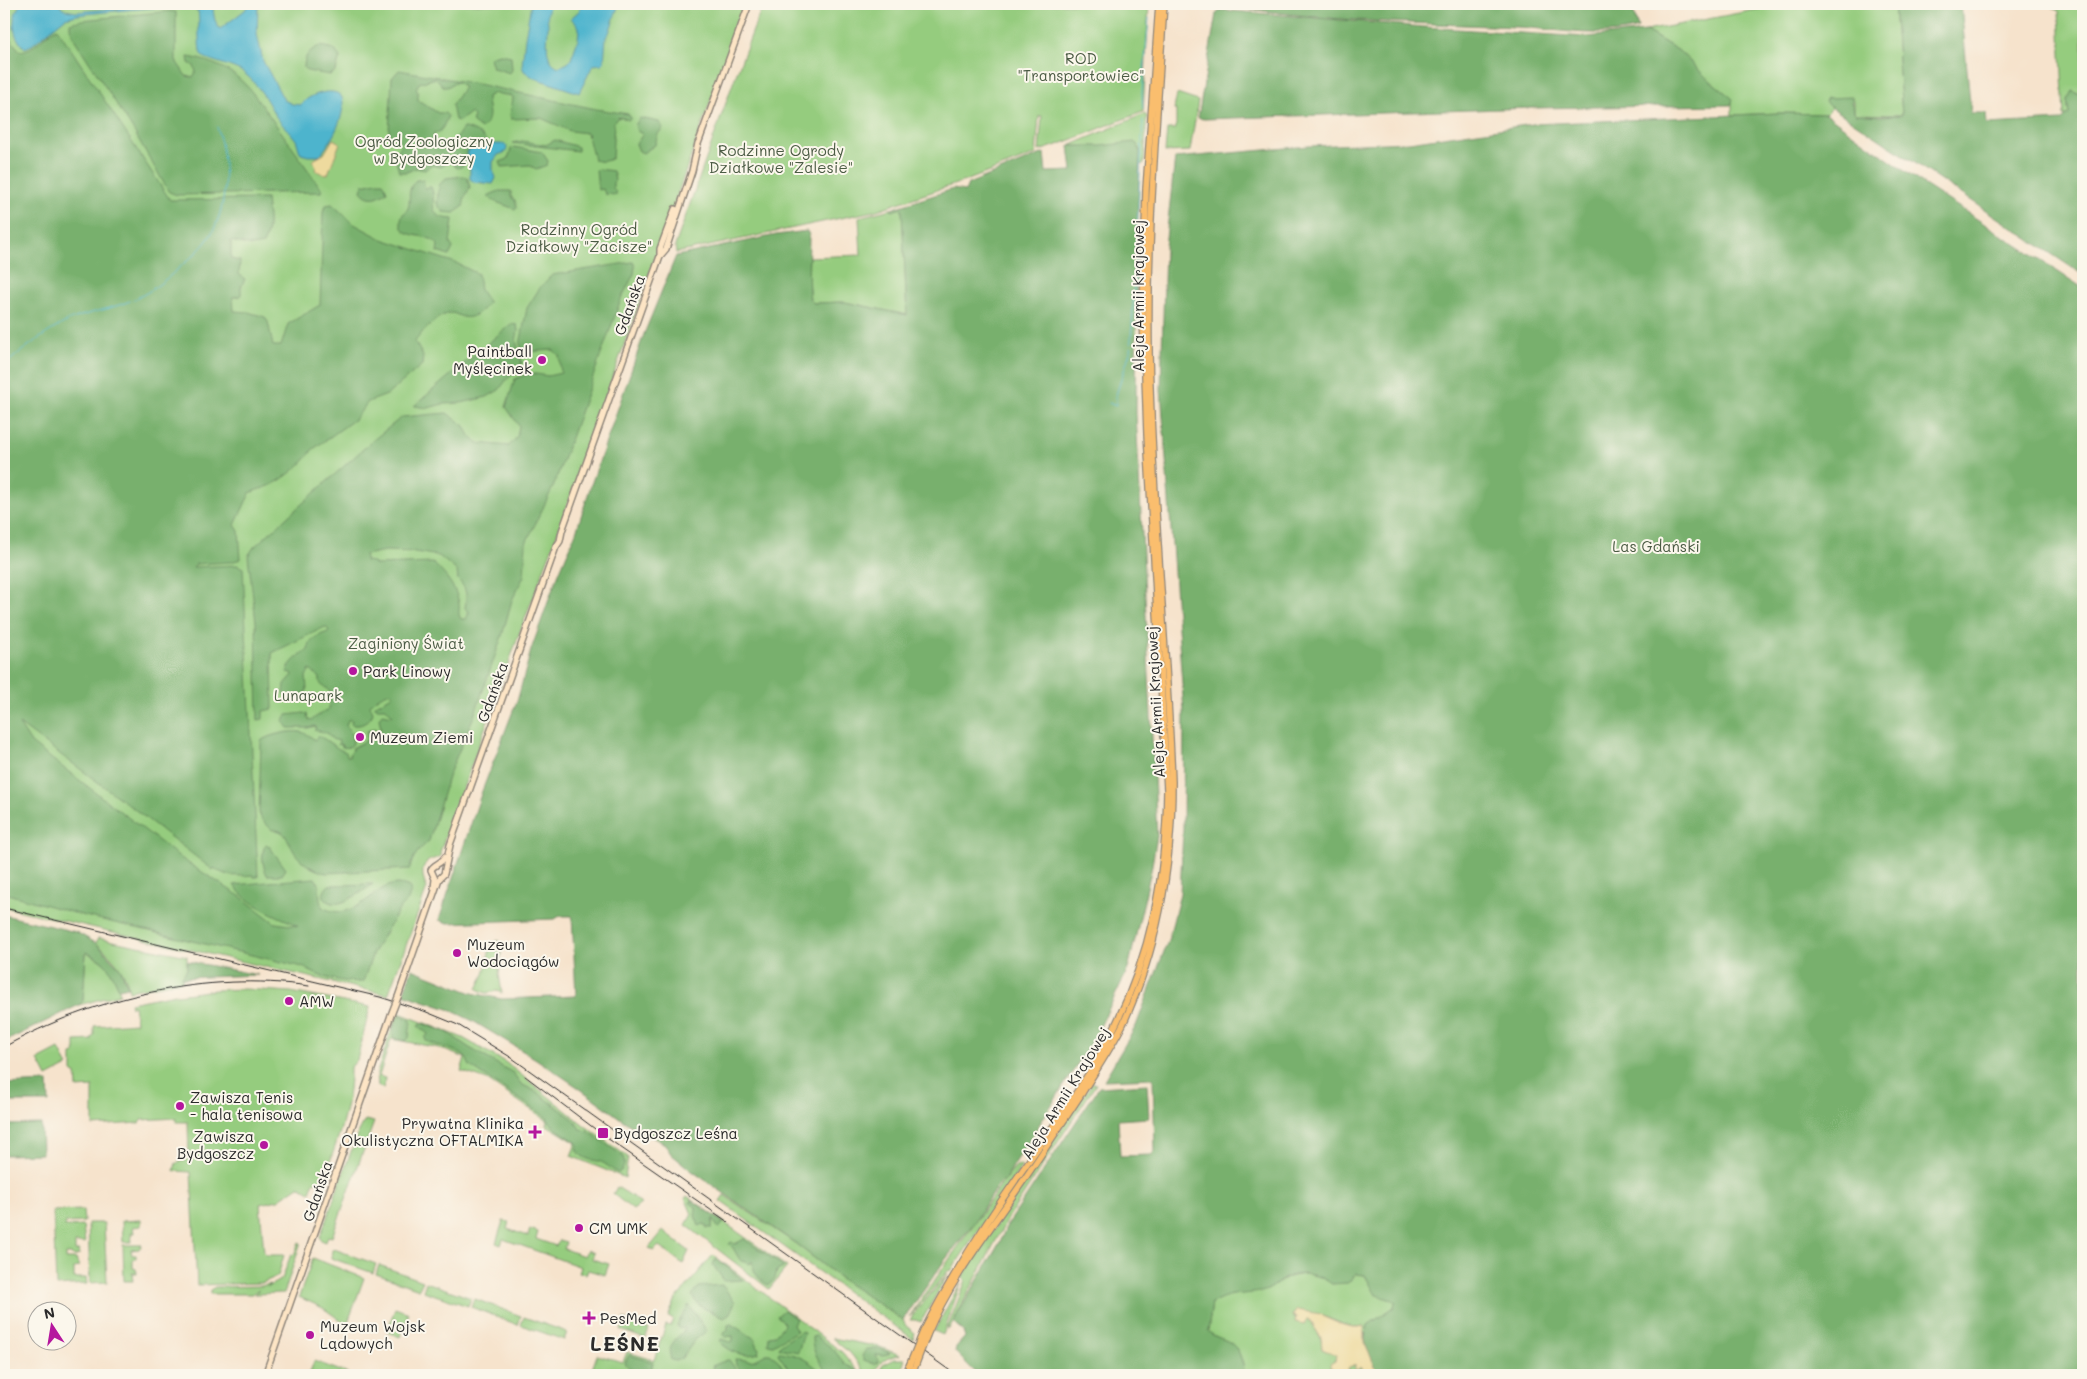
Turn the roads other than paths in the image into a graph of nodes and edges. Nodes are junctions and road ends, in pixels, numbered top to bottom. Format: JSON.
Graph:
{"nodes":[{"id":1,"x":748,"y":4,"type":"edge"},
{"id":2,"x":1159,"y":4,"type":"edge"},
{"id":3,"x":1164,"y":4,"type":"edge"},
{"id":4,"x":450,"y":845,"type":"junction"},
{"id":5,"x":438,"y":865,"type":"junction"},
{"id":6,"x":444,"y":869,"type":"junction"},
{"id":7,"x":434,"y":877,"type":"junction"},
{"id":8,"x":441,"y":877,"type":"junction"},
{"id":9,"x":432,"y":899,"type":"junction"},
{"id":10,"x":925,"y":1333,"type":"junction"},
{"id":11,"x":911,"y":1370,"type":"edge"},
{"id":12,"x":265,"y":1375,"type":"edge"},
{"id":13,"x":905,"y":1375,"type":"edge"}],
"edges":[{"from":1,"to":4,"type":"main road","name":"Gdańska"},
{"from":2,"to":10,"type":"main road","name":"Aleja Armii Krajowej"},
{"from":3,"to":10,"type":"main road","name":"Aleja Armii Krajowej"},
{"from":4,"to":5,"type":"main road","name":"Gdańska"},
{"from":4,"to":6,"type":"main road","name":"Gdańska"},
{"from":5,"to":6,"type":"main road"},
{"from":5,"to":7,"type":"main road"},
{"from":6,"to":8,"type":"main road"},
{"from":7,"to":8,"type":"main road"},
{"from":7,"to":9,"type":"main road"},
{"from":8,"to":9,"type":"main road"},
{"from":9,"to":12,"type":"main road","name":"Gdańska","bridge":true},
{"from":10,"to":11,"type":"main road","bridge":true},
{"from":11,"to":13,"type":"main road"}]}
